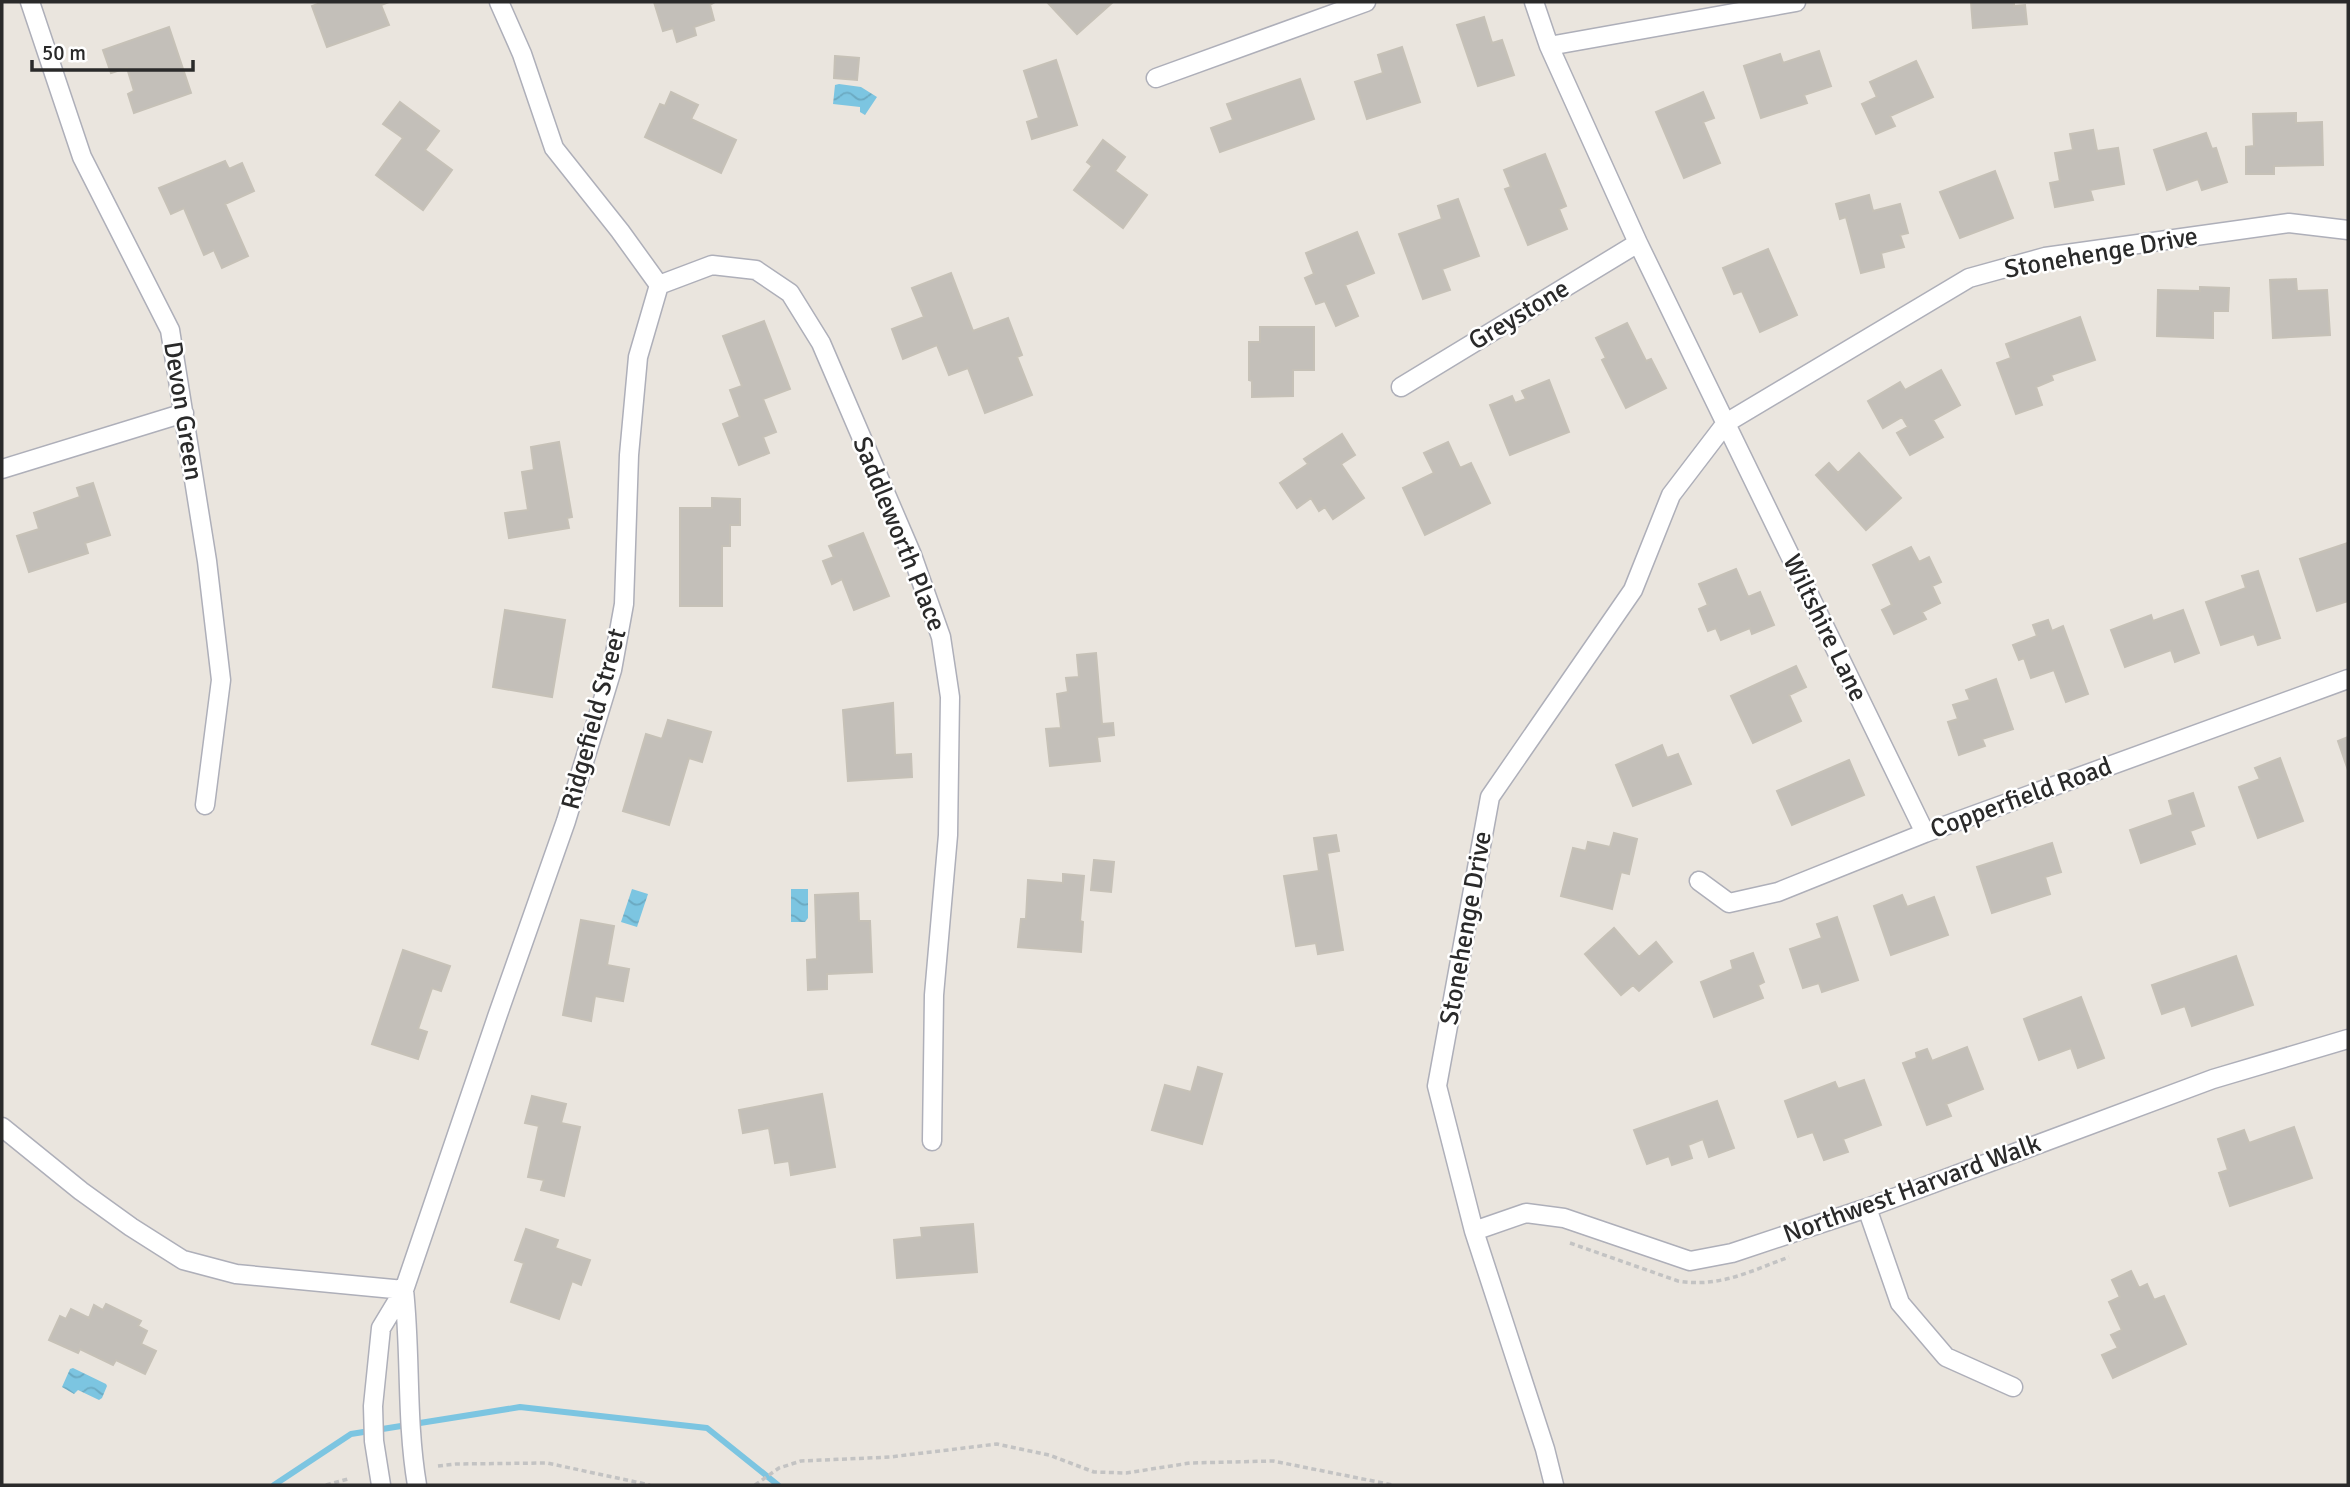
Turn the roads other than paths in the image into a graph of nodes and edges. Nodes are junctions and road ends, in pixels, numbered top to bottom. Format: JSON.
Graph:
{"nodes":[{"id":1,"x":30,"y":2,"type":"edge"},
{"id":2,"x":499,"y":2,"type":"edge"},
{"id":3,"x":1366,"y":2,"type":"edge"},
{"id":4,"x":1534,"y":2,"type":"edge"},
{"id":5,"x":1797,"y":2,"type":"edge"},
{"id":6,"x":1549,"y":46,"type":"junction"},
{"id":7,"x":1156,"y":78,"type":"dead end"},
{"id":8,"x":2348,"y":230,"type":"edge"},
{"id":9,"x":1638,"y":243,"type":"junction"},
{"id":10,"x":659,"y":285,"type":"junction"},
{"id":11,"x":1401,"y":387,"type":"dead end"},
{"id":12,"x":184,"y":413,"type":"junction"},
{"id":13,"x":1726,"y":423,"type":"junction"},
{"id":14,"x":2,"y":469,"type":"edge"},
{"id":15,"x":2348,"y":679,"type":"edge"},
{"id":16,"x":205,"y":805,"type":"dead end"},
{"id":17,"x":1925,"y":833,"type":"junction"},
{"id":18,"x":1699,"y":881,"type":"dead end"},
{"id":19,"x":2348,"y":1039,"type":"edge"},
{"id":20,"x":2,"y":1126,"type":"edge"},
{"id":21,"x":932,"y":1141,"type":"dead end"},
{"id":22,"x":1867,"y":1208,"type":"junction"},
{"id":23,"x":1474,"y":1231,"type":"junction"},
{"id":24,"x":404,"y":1290,"type":"junction"},
{"id":25,"x":2013,"y":1387,"type":"dead end"},
{"id":26,"x":381,"y":1485,"type":"edge"},
{"id":27,"x":416,"y":1485,"type":"edge"},
{"id":28,"x":1554,"y":1485,"type":"edge"}],
"edges":[{"from":1,"to":12,"type":"street","name":"Devon Green"},
{"from":2,"to":10,"type":"street"},
{"from":3,"to":7,"type":"street"},
{"from":4,"to":6,"type":"street"},
{"from":5,"to":6,"type":"street"},
{"from":6,"to":9,"type":"street"},
{"from":8,"to":13,"type":"street","name":"Stonehenge Drive"},
{"from":9,"to":11,"type":"street","name":"Greystone"},
{"from":9,"to":13,"type":"street"},
{"from":10,"to":21,"type":"street","name":"Saddleworth Place"},
{"from":10,"to":24,"type":"street","name":"Ridgefield Street"},
{"from":12,"to":14,"type":"street"},
{"from":12,"to":16,"type":"street","name":"Devon Green"},
{"from":13,"to":17,"type":"street","name":"Wiltshire Lane"},
{"from":13,"to":23,"type":"street","name":"Stonehenge Drive"},
{"from":15,"to":17,"type":"street","name":"Copperfield Road"},
{"from":17,"to":18,"type":"street","name":"Copperfield Road"},
{"from":19,"to":22,"type":"street","name":"Northwest Harvard Walk"},
{"from":20,"to":24,"type":"street"},
{"from":22,"to":23,"type":"street","name":"Northwest Harvard Walk"},
{"from":22,"to":25,"type":"street"},
{"from":23,"to":28,"type":"street","name":"Stonehenge Drive"},
{"from":24,"to":26,"type":"street","name":"Ridgefield Street"},
{"from":24,"to":27,"type":"street","name":"Ridgefield Street"}]}
